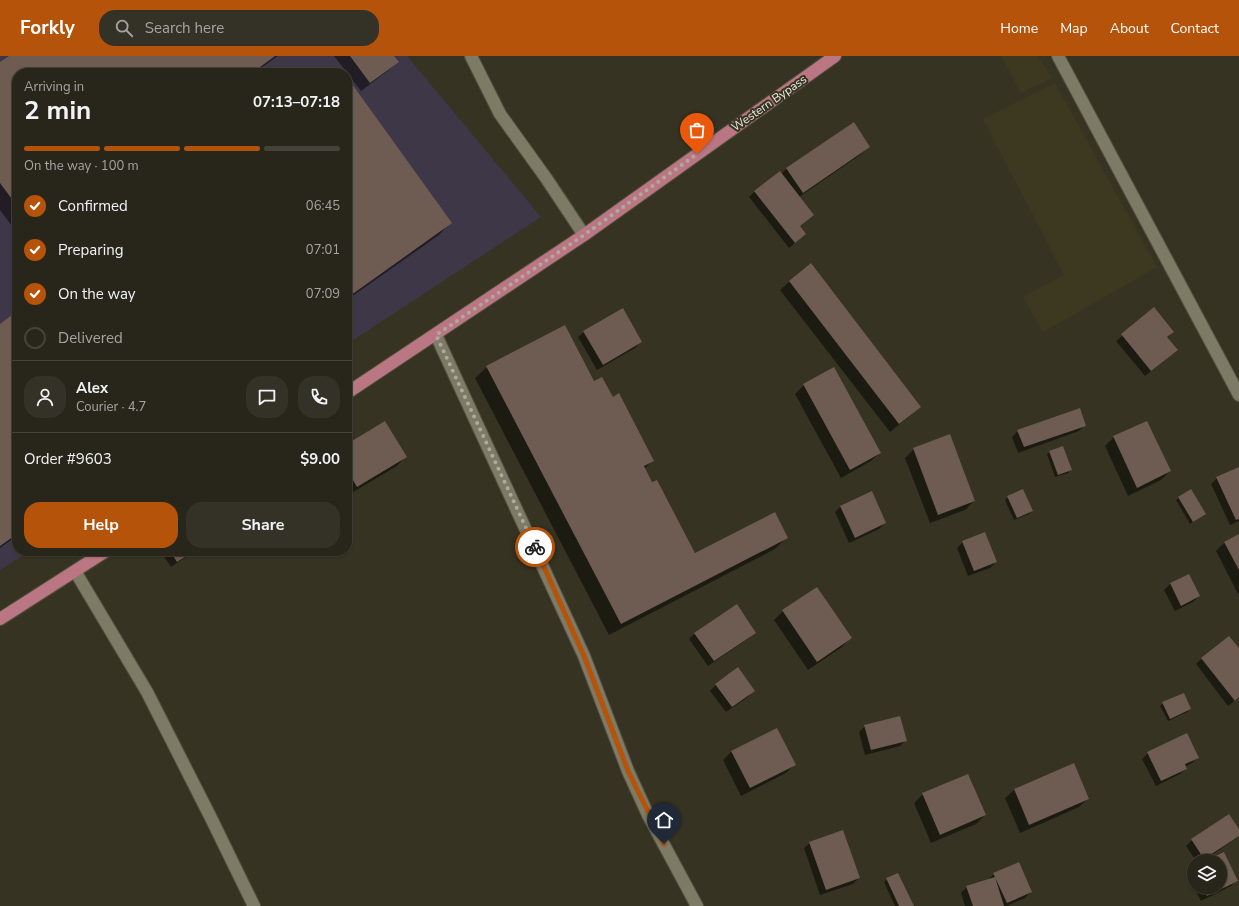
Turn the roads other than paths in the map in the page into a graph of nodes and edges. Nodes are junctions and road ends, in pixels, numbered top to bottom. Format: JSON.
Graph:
{"nodes":[{"id":1,"x":471,"y":56,"type":"edge"},
{"id":2,"x":835,"y":56,"type":"edge"},
{"id":3,"x":1058,"y":56,"type":"edge"},
{"id":4,"x":584,"y":235,"type":"junction"},
{"id":5,"x":436,"y":335,"type":"junction"},
{"id":6,"x":352,"y":390,"type":"edge"},
{"id":7,"x":1239,"y":396,"type":"edge"},
{"id":8,"x":98,"y":556,"type":"edge"},
{"id":9,"x":75,"y":571,"type":"junction"},
{"id":10,"x":0,"y":619,"type":"edge"},
{"id":11,"x":254,"y":906,"type":"edge"},
{"id":12,"x":698,"y":906,"type":"edge"}],
"edges":[{"from":1,"to":4,"type":"street"},
{"from":2,"to":4,"type":"main road","name":"Western Bypass"},
{"from":3,"to":7,"type":"street"},
{"from":4,"to":5,"type":"main road","name":"Western Bypass"},
{"from":5,"to":6,"type":"main road","name":"Western Bypass"},
{"from":5,"to":12,"type":"street"},
{"from":8,"to":9,"type":"main road"},
{"from":9,"to":10,"type":"main road"},
{"from":9,"to":11,"type":"street"}]}
